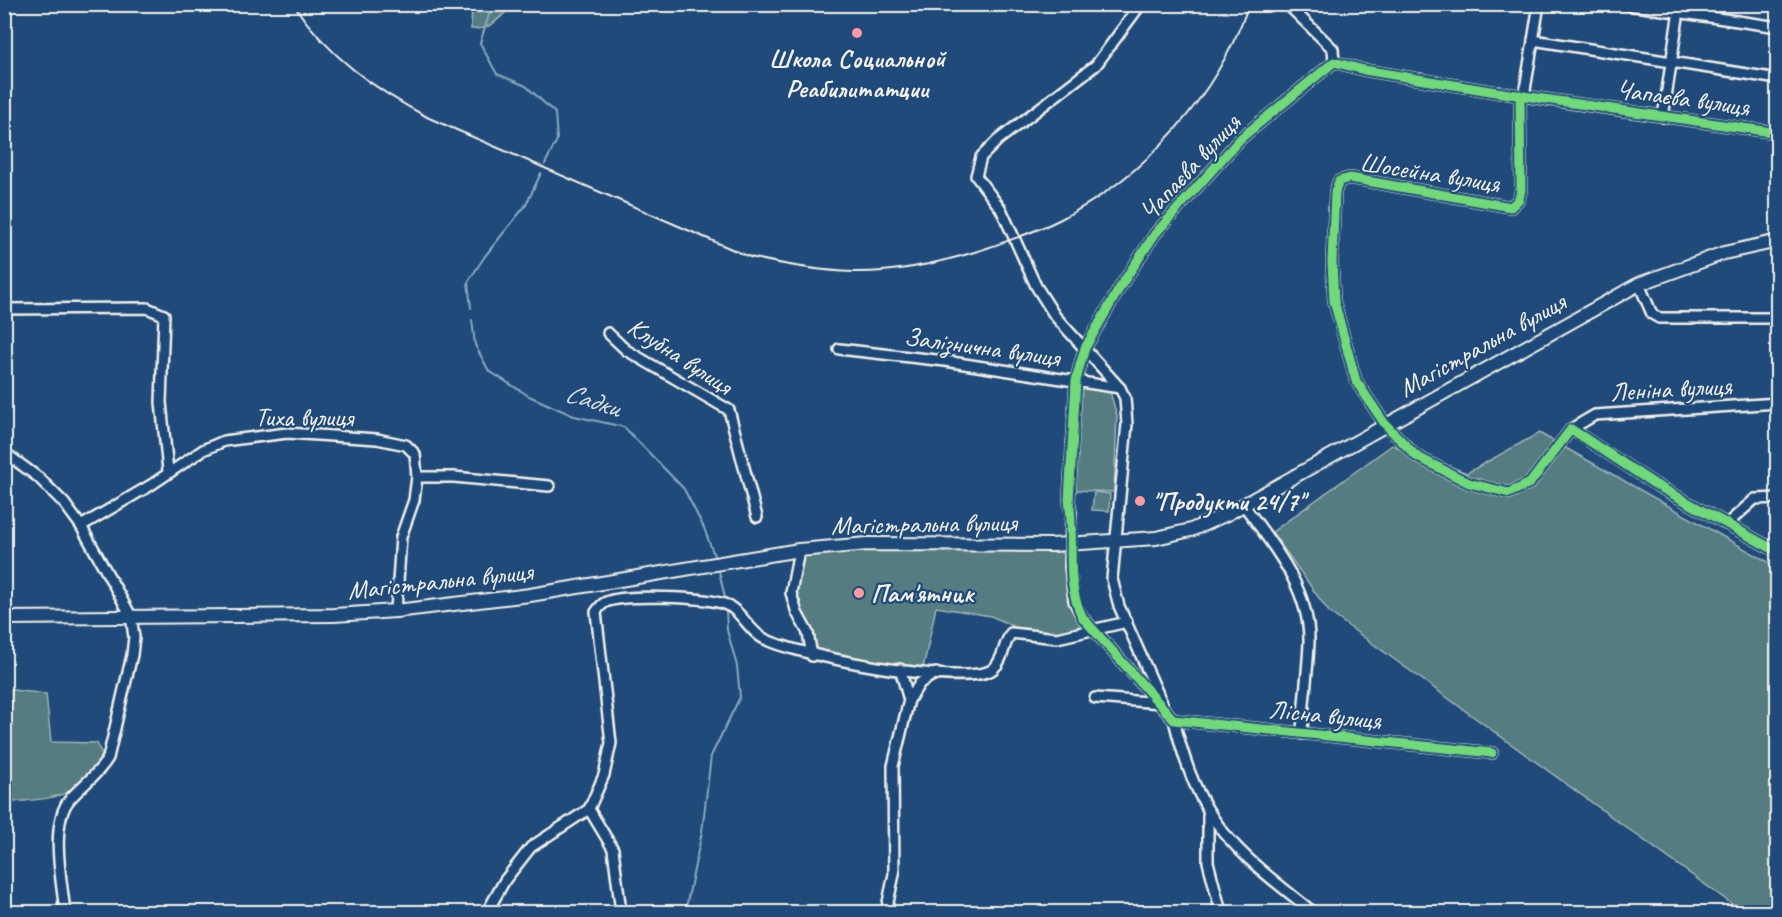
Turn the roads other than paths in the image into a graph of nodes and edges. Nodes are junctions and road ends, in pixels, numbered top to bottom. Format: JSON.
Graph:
{"nodes":[{"id":1,"x":1135,"y":4,"type":"edge"},
{"id":2,"x":1141,"y":4,"type":"edge"},
{"id":3,"x":1287,"y":4,"type":"edge"},
{"id":4,"x":1539,"y":4,"type":"edge"},
{"id":5,"x":1622,"y":4,"type":"edge"},
{"id":6,"x":1680,"y":9,"type":"edge"},
{"id":7,"x":1126,"y":25,"type":"junction"},
{"id":8,"x":1778,"y":27,"type":"edge"},
{"id":9,"x":1533,"y":40,"type":"junction"},
{"id":10,"x":1334,"y":62,"type":"junction"},
{"id":11,"x":1672,"y":63,"type":"junction"},
{"id":12,"x":1778,"y":79,"type":"edge"},
{"id":13,"x":1522,"y":96,"type":"junction"},
{"id":14,"x":1663,"y":117,"type":"junction"},
{"id":15,"x":1778,"y":133,"type":"edge"},
{"id":16,"x":1778,"y":242,"type":"edge"},
{"id":17,"x":1639,"y":284,"type":"junction"},
{"id":18,"x":4,"y":309,"type":"edge"},
{"id":19,"x":1778,"y":318,"type":"edge"},
{"id":20,"x":608,"y":333,"type":"dead end"},
{"id":21,"x":1084,"y":348,"type":"junction"},
{"id":22,"x":839,"y":349,"type":"dead end"},
{"id":23,"x":1076,"y":381,"type":"junction"},
{"id":24,"x":1120,"y":388,"type":"junction"},
{"id":25,"x":1778,"y":404,"type":"edge"},
{"id":26,"x":1385,"y":424,"type":"junction"},
{"id":27,"x":1571,"y":429,"type":"junction"},
{"id":28,"x":4,"y":452,"type":"edge"},
{"id":29,"x":168,"y":471,"type":"junction"},
{"id":30,"x":417,"y":477,"type":"junction"},
{"id":31,"x":549,"y":486,"type":"dead end"},
{"id":32,"x":1778,"y":498,"type":"edge"},
{"id":33,"x":1243,"y":504,"type":"junction"},
{"id":34,"x":757,"y":517,"type":"dead end"},
{"id":35,"x":1727,"y":524,"type":"junction"},
{"id":36,"x":81,"y":526,"type":"junction"},
{"id":37,"x":1114,"y":543,"type":"junction"},
{"id":38,"x":799,"y":550,"type":"junction"},
{"id":39,"x":1778,"y":552,"type":"edge"},
{"id":40,"x":396,"y":611,"type":"junction"},
{"id":41,"x":131,"y":616,"type":"junction"},
{"id":42,"x":4,"y":618,"type":"edge"},
{"id":43,"x":1127,"y":622,"type":"junction"},
{"id":44,"x":1094,"y":630,"type":"junction"},
{"id":45,"x":812,"y":656,"type":"junction"},
{"id":46,"x":900,"y":669,"type":"junction"},
{"id":47,"x":936,"y":673,"type":"junction"},
{"id":48,"x":1095,"y":698,"type":"dead end"},
{"id":49,"x":909,"y":700,"type":"junction"},
{"id":50,"x":1162,"y":704,"type":"junction"},
{"id":51,"x":1174,"y":720,"type":"junction"},
{"id":52,"x":1302,"y":734,"type":"junction"},
{"id":53,"x":1492,"y":753,"type":"dead end"},
{"id":54,"x":589,"y":809,"type":"junction"},
{"id":55,"x":1208,"y":811,"type":"junction"},
{"id":56,"x":65,"y":912,"type":"edge"},
{"id":57,"x":487,"y":912,"type":"edge"},
{"id":58,"x":621,"y":912,"type":"edge"},
{"id":59,"x":886,"y":912,"type":"edge"},
{"id":60,"x":1221,"y":912,"type":"edge"},
{"id":61,"x":1313,"y":912,"type":"edge"}],
"edges":[{"from":1,"to":7,"type":"street"},
{"from":2,"to":7,"type":"street"},
{"from":3,"to":10,"type":"street"},
{"from":4,"to":9,"type":"street"},
{"from":5,"to":6,"type":"street"},
{"from":6,"to":8,"type":"street"},
{"from":6,"to":11,"type":"street"},
{"from":7,"to":21,"type":"street"},
{"from":9,"to":11,"type":"street"},
{"from":9,"to":13,"type":"street"},
{"from":10,"to":13,"type":"street","name":"Чапаєва вулиця"},
{"from":10,"to":21,"type":"street","name":"Чапаєва вулиця"},
{"from":11,"to":12,"type":"street"},
{"from":11,"to":14,"type":"street"},
{"from":13,"to":14,"type":"street","name":"Чапаєва вулиця"},
{"from":13,"to":26,"type":"street","name":"Шосейна вулиця"},
{"from":14,"to":15,"type":"street","name":"Чапаєва вулиця"},
{"from":16,"to":17,"type":"main road","name":"Магістральна вулиця"},
{"from":17,"to":19,"type":"street"},
{"from":17,"to":26,"type":"main road","name":"Магістральна вулиця"},
{"from":18,"to":29,"type":"street"},
{"from":20,"to":34,"type":"street","name":"Клубна вулиця"},
{"from":21,"to":23,"type":"street","name":"Чапаєва вулиця"},
{"from":21,"to":24,"type":"street"},
{"from":22,"to":23,"type":"street","name":"Залізнична вулиця"},
{"from":23,"to":24,"type":"street","name":"Залізнична вулиця"},
{"from":23,"to":44,"type":"street","name":"Чапаєва вулиця","bridge":true},
{"from":24,"to":37,"type":"street"},
{"from":25,"to":27,"type":"street","name":"Леніна вулиця"},
{"from":26,"to":27,"type":"street"},
{"from":26,"to":33,"type":"main road","name":"Магістральна вулиця"},
{"from":27,"to":35,"type":"street"},
{"from":28,"to":36,"type":"street"},
{"from":29,"to":30,"type":"street","name":"Тиха вулиця"},
{"from":29,"to":36,"type":"street","name":"Тиха вулиця"},
{"from":30,"to":31,"type":"street"},
{"from":30,"to":40,"type":"street","name":"Тиха вулиця"},
{"from":32,"to":35,"type":"street"},
{"from":33,"to":37,"type":"main road","name":"Магістральна вулиця"},
{"from":33,"to":52,"type":"street"},
{"from":35,"to":39,"type":"street"},
{"from":36,"to":41,"type":"street"},
{"from":37,"to":38,"type":"main road","name":"Магістральна вулиця"},
{"from":37,"to":43,"type":"street"},
{"from":38,"to":40,"type":"main road","name":"Магістральна вулиця"},
{"from":38,"to":45,"type":"street"},
{"from":40,"to":41,"type":"main road","name":"Магістральна вулиця"},
{"from":41,"to":42,"type":"main road","name":"Магістральна вулиця"},
{"from":41,"to":56,"type":"street"},
{"from":43,"to":44,"type":"street"},
{"from":43,"to":50,"type":"street"},
{"from":44,"to":47,"type":"street"},
{"from":44,"to":50,"type":"street","name":"Чапаєва вулиця"},
{"from":45,"to":46,"type":"street"},
{"from":45,"to":54,"type":"street"},
{"from":46,"to":47,"type":"street"},
{"from":46,"to":49,"type":"street"},
{"from":47,"to":49,"type":"street"},
{"from":48,"to":50,"type":"street"},
{"from":49,"to":59,"type":"street"},
{"from":50,"to":51,"type":"street"},
{"from":51,"to":52,"type":"street","name":"Лісна вулиця"},
{"from":51,"to":55,"type":"street"},
{"from":52,"to":53,"type":"street","name":"Лісна вулиця"},
{"from":54,"to":57,"type":"street"},
{"from":54,"to":58,"type":"street"},
{"from":55,"to":60,"type":"street"},
{"from":55,"to":61,"type":"street"}]}
